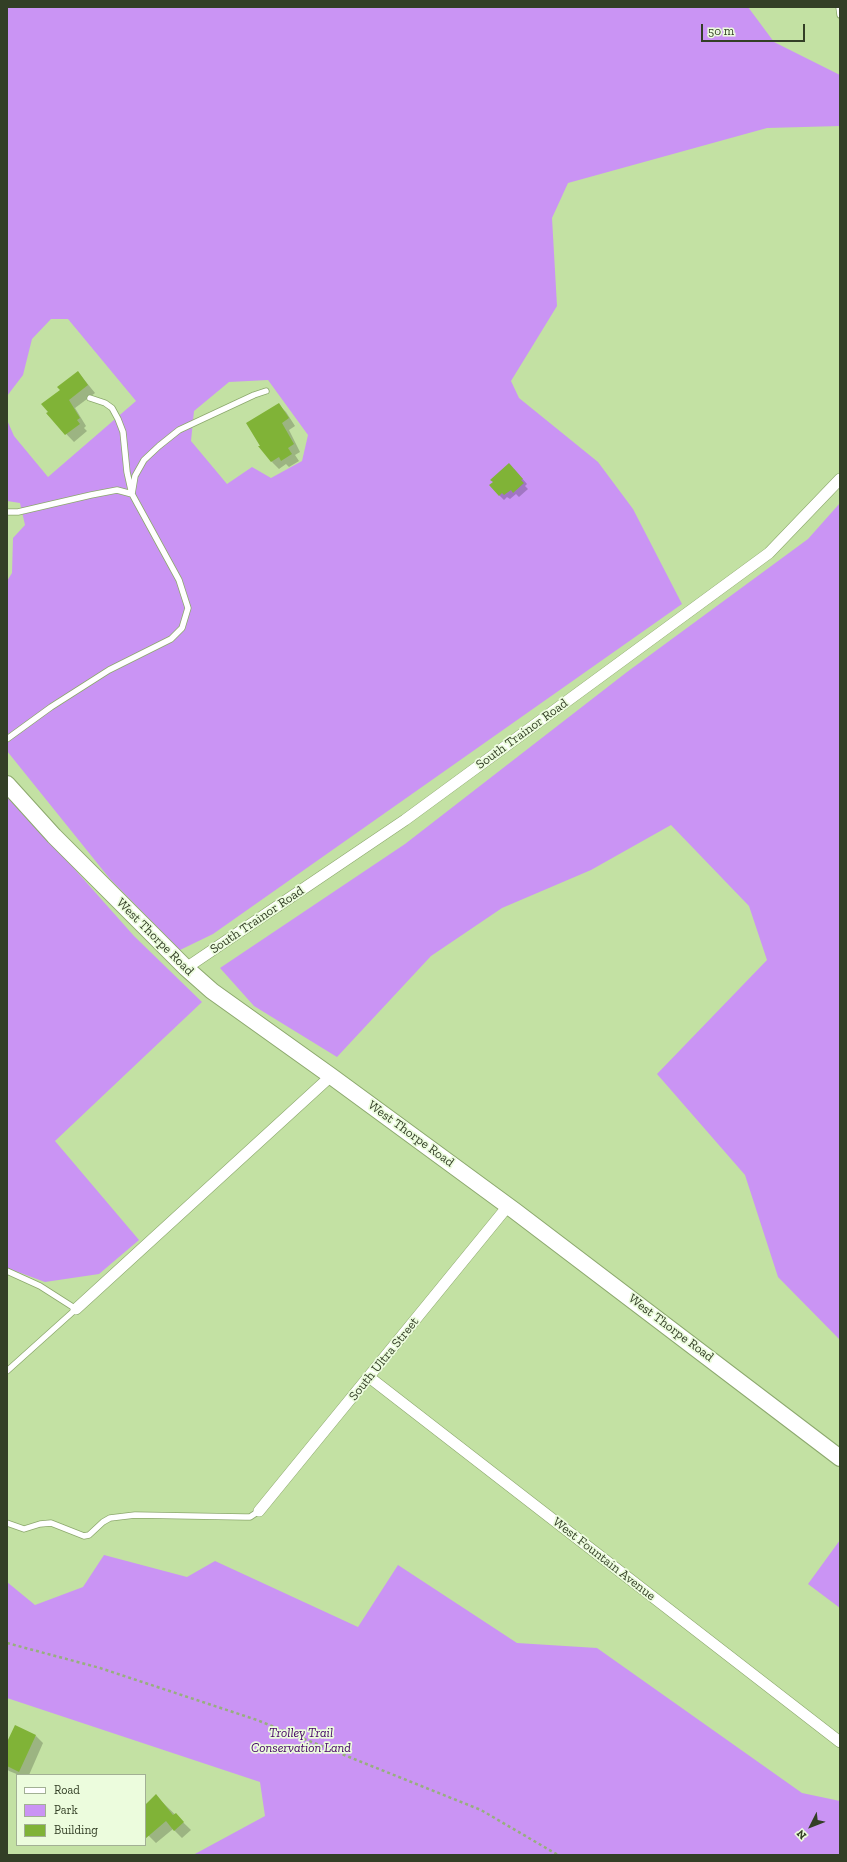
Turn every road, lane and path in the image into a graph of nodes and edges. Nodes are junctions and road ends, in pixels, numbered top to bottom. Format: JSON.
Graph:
{"nodes":[{"id":1,"x":839,"y":7,"type":"edge"},
{"id":2,"x":840,"y":15,"type":"edge"},
{"id":3,"x":266,"y":391,"type":"dead end"},
{"id":4,"x":90,"y":398,"type":"dead end"},
{"id":5,"x":840,"y":479,"type":"edge"},
{"id":6,"x":132,"y":494,"type":"junction"},
{"id":7,"x":7,"y":512,"type":"edge"},
{"id":8,"x":7,"y":738,"type":"edge"},
{"id":9,"x":7,"y":784,"type":"edge"},
{"id":10,"x":186,"y":968,"type":"junction"},
{"id":11,"x":331,"y":1076,"type":"junction"},
{"id":12,"x":508,"y":1206,"type":"junction"},
{"id":13,"x":7,"y":1270,"type":"edge"},
{"id":14,"x":76,"y":1309,"type":"junction"},
{"id":15,"x":7,"y":1371,"type":"edge"},
{"id":16,"x":369,"y":1377,"type":"junction"},
{"id":17,"x":840,"y":1458,"type":"edge"},
{"id":18,"x":259,"y":1511,"type":"joint"},
{"id":19,"x":7,"y":1522,"type":"edge"},
{"id":20,"x":7,"y":1643,"type":"edge"},
{"id":21,"x":840,"y":1742,"type":"edge"},
{"id":22,"x":558,"y":1855,"type":"edge"}],
"edges":[{"from":1,"to":2,"type":"lane"},
{"from":3,"to":6,"type":"lane"},
{"from":4,"to":6,"type":"lane"},
{"from":5,"to":10,"type":"street","name":"South Trainor Road"},
{"from":6,"to":7,"type":"lane"},
{"from":6,"to":8,"type":"lane"},
{"from":9,"to":10,"type":"street","name":"West Thorpe Road"},
{"from":10,"to":11,"type":"street","name":"West Thorpe Road"},
{"from":11,"to":12,"type":"street","name":"West Thorpe Road"},
{"from":11,"to":14,"type":"street"},
{"from":12,"to":16,"type":"street","name":"South Ultra Street"},
{"from":12,"to":17,"type":"street","name":"West Thorpe Road"},
{"from":13,"to":14,"type":"lane"},
{"from":14,"to":15,"type":"lane"},
{"from":16,"to":18,"type":"street","name":"South Ultra Street"},
{"from":16,"to":21,"type":"street","name":"West Fountain Avenue"},
{"from":18,"to":19,"type":"lane"},
{"from":20,"to":22,"type":"path"}]}
